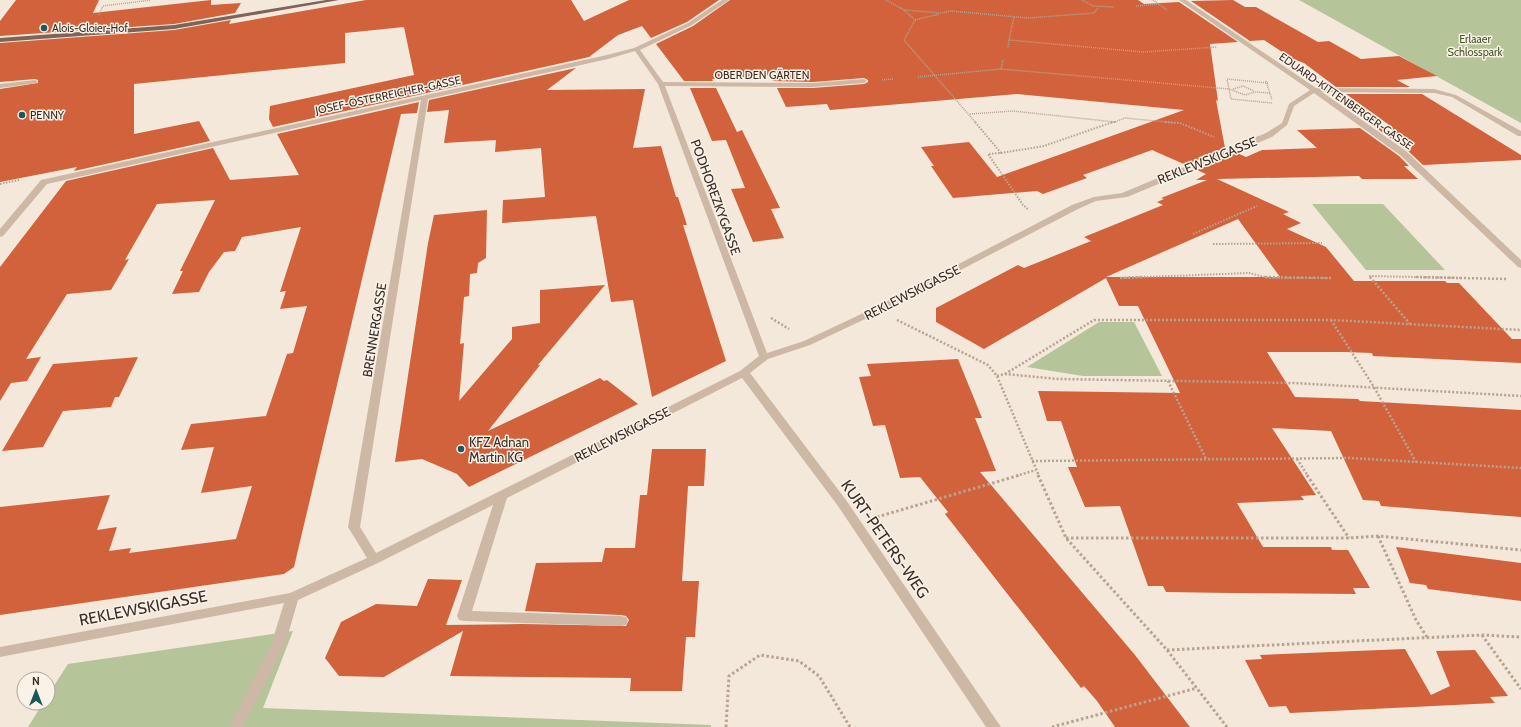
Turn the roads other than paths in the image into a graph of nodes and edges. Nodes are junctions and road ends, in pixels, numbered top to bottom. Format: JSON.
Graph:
{"nodes":[{"id":1,"x":336,"y":0,"type":"edge"},
{"id":2,"x":726,"y":0,"type":"edge"},
{"id":3,"x":1182,"y":0,"type":"edge"},
{"id":4,"x":0,"y":40,"type":"edge"},
{"id":5,"x":636,"y":50,"type":"junction"},
{"id":6,"x":864,"y":81,"type":"dead end"},
{"id":7,"x":35,"y":82,"type":"dead end"},
{"id":8,"x":661,"y":84,"type":"junction"},
{"id":9,"x":0,"y":86,"type":"edge"},
{"id":10,"x":1311,"y":88,"type":"junction"},
{"id":11,"x":425,"y":99,"type":"junction"},
{"id":12,"x":1521,"y":134,"type":"edge"},
{"id":13,"x":0,"y":234,"type":"edge"},
{"id":14,"x":1521,"y":266,"type":"edge"},
{"id":15,"x":764,"y":357,"type":"junction"},
{"id":16,"x":744,"y":373,"type":"junction"},
{"id":17,"x":502,"y":495,"type":"junction"},
{"id":18,"x":374,"y":560,"type":"junction"},
{"id":19,"x":292,"y":597,"type":"junction"},
{"id":20,"x":621,"y":621,"type":"dead end"},
{"id":21,"x":0,"y":652,"type":"edge"},
{"id":22,"x":236,"y":727,"type":"edge"},
{"id":23,"x":994,"y":727,"type":"edge"}],
"edges":[{"from":1,"to":4,"type":"main road"},
{"from":2,"to":5,"type":"street","name":"JOSEF-ÖSTERREICHER-GASSE"},
{"from":3,"to":10,"type":"street","name":"EDUARD-KITTENBERGER-GASSE"},
{"from":5,"to":8,"type":"street","name":"PODHOREZKYGASSE"},
{"from":5,"to":11,"type":"street","name":"JOSEF-ÖSTERREICHER-GASSE"},
{"from":6,"to":8,"type":"street","name":"OBER DEN GÄRTEN"},
{"from":7,"to":9,"type":"street"},
{"from":8,"to":15,"type":"street","name":"PODHOREZKYGASSE"},
{"from":10,"to":12,"type":"street"},
{"from":10,"to":14,"type":"street","name":"EDUARD-KITTENBERGER-GASSE"},
{"from":10,"to":15,"type":"street","name":"REKLEWSKIGASSE"},
{"from":11,"to":13,"type":"street","name":"JOSEF-ÖSTERREICHER-GASSE"},
{"from":11,"to":18,"type":"street","name":"BRENNERGASSE"},
{"from":15,"to":16,"type":"street","name":"REKLEWSKIGASSE"},
{"from":16,"to":17,"type":"street","name":"REKLEWSKIGASSE"},
{"from":16,"to":23,"type":"street","name":"KURT-PETERS-WEG"},
{"from":17,"to":18,"type":"street","name":"REKLEWSKIGASSE"},
{"from":17,"to":20,"type":"street"},
{"from":18,"to":19,"type":"street","name":"REKLEWSKIGASSE"},
{"from":19,"to":21,"type":"street","name":"REKLEWSKIGASSE"},
{"from":19,"to":22,"type":"street"}]}
